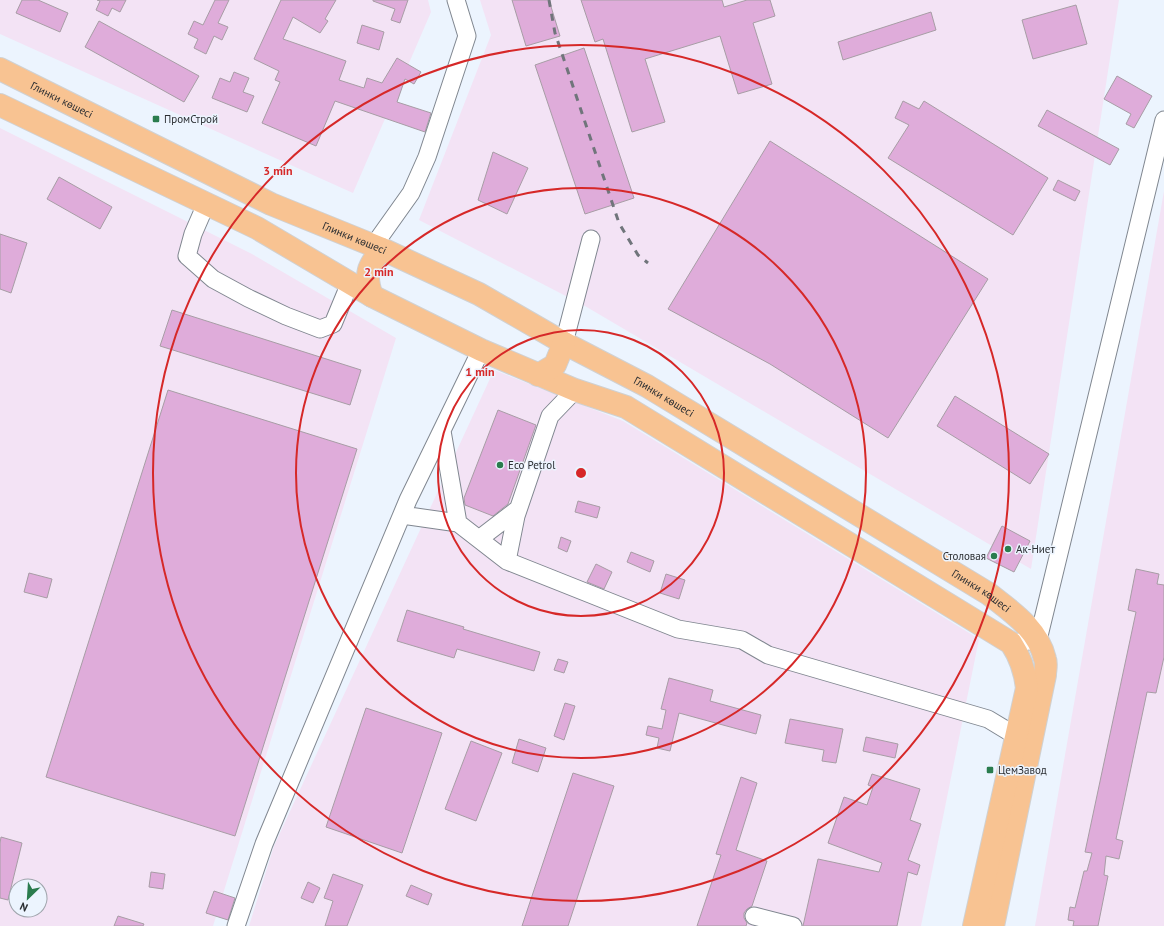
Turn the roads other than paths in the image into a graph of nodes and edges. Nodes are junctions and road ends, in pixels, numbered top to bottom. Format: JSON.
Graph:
{"nodes":[{"id":1,"x":456,"y":0,"type":"edge"},
{"id":2,"x":0,"y":69,"type":"edge"},
{"id":3,"x":0,"y":105,"type":"edge"},
{"id":4,"x":1164,"y":120,"type":"edge"},
{"id":5,"x":206,"y":204,"type":"junction"},
{"id":6,"x":591,"y":239,"type":"dead end"},
{"id":7,"x":378,"y":247,"type":"junction"},
{"id":8,"x":350,"y":283,"type":"junction"},
{"id":9,"x":372,"y":296,"type":"junction"},
{"id":10,"x":564,"y":342,"type":"junction"},
{"id":11,"x":481,"y":350,"type":"junction"},
{"id":12,"x":538,"y":375,"type":"junction"},
{"id":13,"x":575,"y":390,"type":"junction"},
{"id":14,"x":442,"y":431,"type":"junction"},
{"id":15,"x":518,"y":509,"type":"junction"},
{"id":16,"x":402,"y":515,"type":"junction"},
{"id":17,"x":458,"y":523,"type":"junction"},
{"id":18,"x":479,"y":539,"type":"junction"},
{"id":19,"x":506,"y":561,"type":"junction"},
{"id":20,"x":1038,"y":640,"type":"junction"},
{"id":21,"x":1011,"y":643,"type":"junction"},
{"id":22,"x":1016,"y":736,"type":"junction"},
{"id":23,"x":754,"y":916,"type":"dead end"},
{"id":24,"x":236,"y":926,"type":"edge"},
{"id":25,"x":793,"y":926,"type":"edge"},
{"id":26,"x":974,"y":926,"type":"edge"},
{"id":27,"x":993,"y":926,"type":"edge"}],
"edges":[{"from":1,"to":7,"type":"street"},
{"from":2,"to":7,"type":"main road","name":"Глинки көшесі"},
{"from":3,"to":5,"type":"main road"},
{"from":4,"to":20,"type":"street"},
{"from":5,"to":8,"type":"main road"},
{"from":5,"to":8,"type":"street"},
{"from":6,"to":10,"type":"street"},
{"from":7,"to":9,"type":"main road"},
{"from":7,"to":10,"type":"main road","name":"Глинки көшесі"},
{"from":8,"to":9,"type":"main road"},
{"from":9,"to":11,"type":"main road"},
{"from":10,"to":12,"type":"main road"},
{"from":10,"to":20,"type":"main road","name":"Глинки көшесі"},
{"from":11,"to":12,"type":"main road"},
{"from":11,"to":14,"type":"street"},
{"from":12,"to":13,"type":"main road"},
{"from":13,"to":15,"type":"street"},
{"from":13,"to":21,"type":"main road"},
{"from":14,"to":16,"type":"street"},
{"from":14,"to":17,"type":"street"},
{"from":15,"to":18,"type":"street"},
{"from":15,"to":19,"type":"street"},
{"from":16,"to":17,"type":"street"},
{"from":16,"to":24,"type":"street"},
{"from":17,"to":18,"type":"street"},
{"from":18,"to":19,"type":"street"},
{"from":19,"to":22,"type":"street"},
{"from":20,"to":21,"type":"street"},
{"from":20,"to":27,"type":"main road","name":"Глинки көшесі"},
{"from":21,"to":22,"type":"main road"},
{"from":22,"to":26,"type":"main road"},
{"from":23,"to":25,"type":"street"}]}
